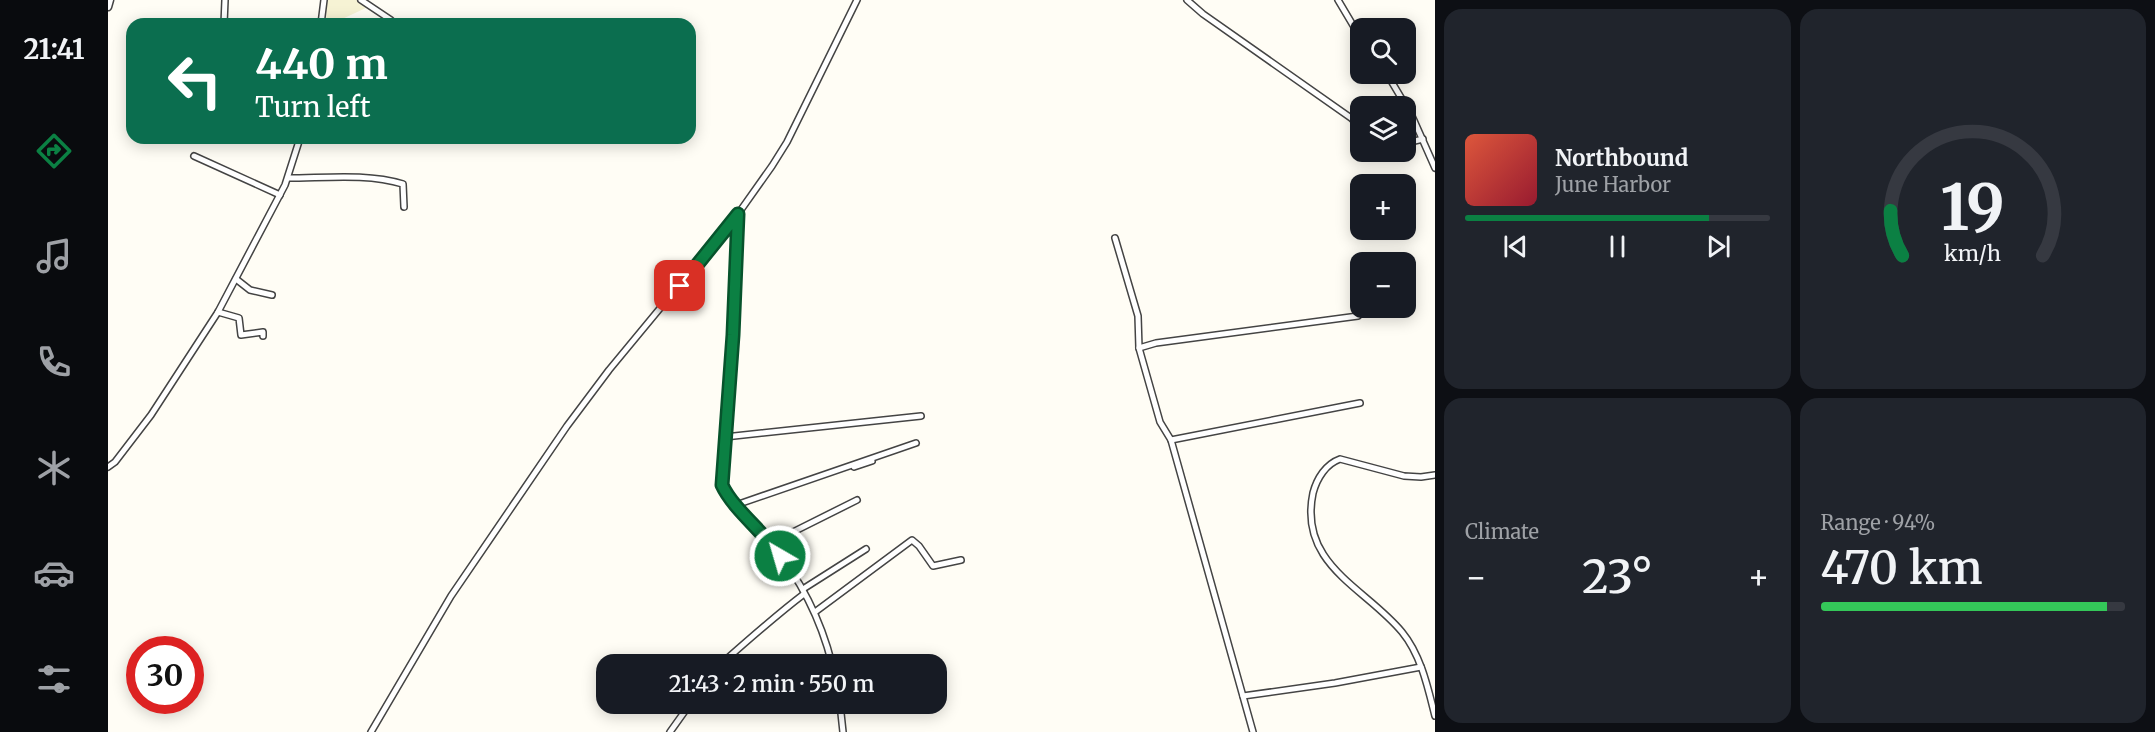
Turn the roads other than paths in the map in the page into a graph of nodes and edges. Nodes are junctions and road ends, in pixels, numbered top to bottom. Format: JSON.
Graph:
{"nodes":[{"id":1,"x":110,"y":0,"type":"edge"},
{"id":2,"x":225,"y":0,"type":"edge"},
{"id":3,"x":324,"y":0,"type":"edge"},
{"id":4,"x":361,"y":0,"type":"edge"},
{"id":5,"x":856,"y":0,"type":"edge"},
{"id":6,"x":1187,"y":0,"type":"edge"},
{"id":7,"x":1338,"y":0,"type":"edge"},
{"id":8,"x":108,"y":7,"type":"edge"},
{"id":9,"x":224,"y":18,"type":"edge"},
{"id":10,"x":322,"y":18,"type":"edge"},
{"id":11,"x":388,"y":18,"type":"edge"},
{"id":12,"x":1350,"y":20,"type":"edge"},
{"id":13,"x":1393,"y":84,"type":"edge"},
{"id":14,"x":1350,"y":117,"type":"edge"},
{"id":15,"x":1423,"y":139,"type":"junction"},
{"id":16,"x":1416,"y":141,"type":"edge"},
{"id":17,"x":298,"y":144,"type":"edge"},
{"id":18,"x":194,"y":156,"type":"dead end"},
{"id":19,"x":1435,"y":168,"type":"edge"},
{"id":20,"x":288,"y":178,"type":"junction"},
{"id":21,"x":280,"y":195,"type":"junction"},
{"id":22,"x":404,"y":207,"type":"dead end"},
{"id":23,"x":738,"y":214,"type":"junction"},
{"id":24,"x":1115,"y":238,"type":"dead end"},
{"id":25,"x":236,"y":279,"type":"junction"},
{"id":26,"x":272,"y":296,"type":"dead end"},
{"id":27,"x":218,"y":312,"type":"junction"},
{"id":28,"x":1350,"y":317,"type":"edge"},
{"id":29,"x":263,"y":336,"type":"dead end"},
{"id":30,"x":1139,"y":348,"type":"junction"},
{"id":31,"x":1360,"y":403,"type":"dead end"},
{"id":32,"x":921,"y":416,"type":"dead end"},
{"id":33,"x":725,"y":438,"type":"junction"},
{"id":34,"x":1171,"y":440,"type":"junction"},
{"id":35,"x":916,"y":443,"type":"dead end"},
{"id":36,"x":872,"y":461,"type":"dead end"},
{"id":37,"x":108,"y":467,"type":"edge"},
{"id":38,"x":1435,"y":474,"type":"edge"},
{"id":39,"x":856,"y":500,"type":"dead end"},
{"id":40,"x":737,"y":506,"type":"junction"},
{"id":41,"x":771,"y":543,"type":"junction"},
{"id":42,"x":866,"y":549,"type":"dead end"},
{"id":43,"x":961,"y":560,"type":"dead end"},
{"id":44,"x":803,"y":592,"type":"junction"},
{"id":45,"x":815,"y":612,"type":"junction"},
{"id":46,"x":733,"y":654,"type":"edge"},
{"id":47,"x":830,"y":654,"type":"edge"},
{"id":48,"x":1421,"y":667,"type":"junction"},
{"id":49,"x":1243,"y":696,"type":"junction"},
{"id":50,"x":683,"y":714,"type":"edge"},
{"id":51,"x":841,"y":714,"type":"edge"},
{"id":52,"x":1435,"y":716,"type":"edge"},
{"id":53,"x":371,"y":732,"type":"edge"},
{"id":54,"x":670,"y":732,"type":"edge"},
{"id":55,"x":843,"y":732,"type":"edge"},
{"id":56,"x":1253,"y":732,"type":"edge"}],
"edges":[{"from":1,"to":8,"type":"street"},
{"from":2,"to":9,"type":"street"},
{"from":3,"to":10,"type":"street"},
{"from":4,"to":11,"type":"street"},
{"from":5,"to":23,"type":"street"},
{"from":6,"to":14,"type":"street"},
{"from":7,"to":12,"type":"street"},
{"from":13,"to":15,"type":"street"},
{"from":15,"to":16,"type":"street"},
{"from":15,"to":19,"type":"street"},
{"from":17,"to":20,"type":"street"},
{"from":18,"to":21,"type":"street"},
{"from":20,"to":21,"type":"street"},
{"from":20,"to":22,"type":"street"},
{"from":21,"to":25,"type":"street"},
{"from":23,"to":33,"type":"street"},
{"from":23,"to":53,"type":"street"},
{"from":24,"to":30,"type":"street"},
{"from":25,"to":26,"type":"street"},
{"from":25,"to":27,"type":"street"},
{"from":27,"to":29,"type":"street"},
{"from":27,"to":37,"type":"street"},
{"from":28,"to":30,"type":"street"},
{"from":30,"to":34,"type":"street"},
{"from":31,"to":34,"type":"street"},
{"from":32,"to":33,"type":"street"},
{"from":33,"to":40,"type":"street"},
{"from":34,"to":49,"type":"street"},
{"from":35,"to":40,"type":"street"},
{"from":36,"to":40,"type":"street"},
{"from":38,"to":48,"type":"street"},
{"from":39,"to":41,"type":"street"},
{"from":40,"to":41,"type":"street"},
{"from":41,"to":44,"type":"street"},
{"from":42,"to":44,"type":"street"},
{"from":43,"to":45,"type":"street"},
{"from":44,"to":45,"type":"street"},
{"from":44,"to":46,"type":"street"},
{"from":45,"to":47,"type":"street"},
{"from":48,"to":49,"type":"street"},
{"from":48,"to":52,"type":"street"},
{"from":49,"to":56,"type":"street"},
{"from":50,"to":54,"type":"street"},
{"from":51,"to":55,"type":"street"}]}
